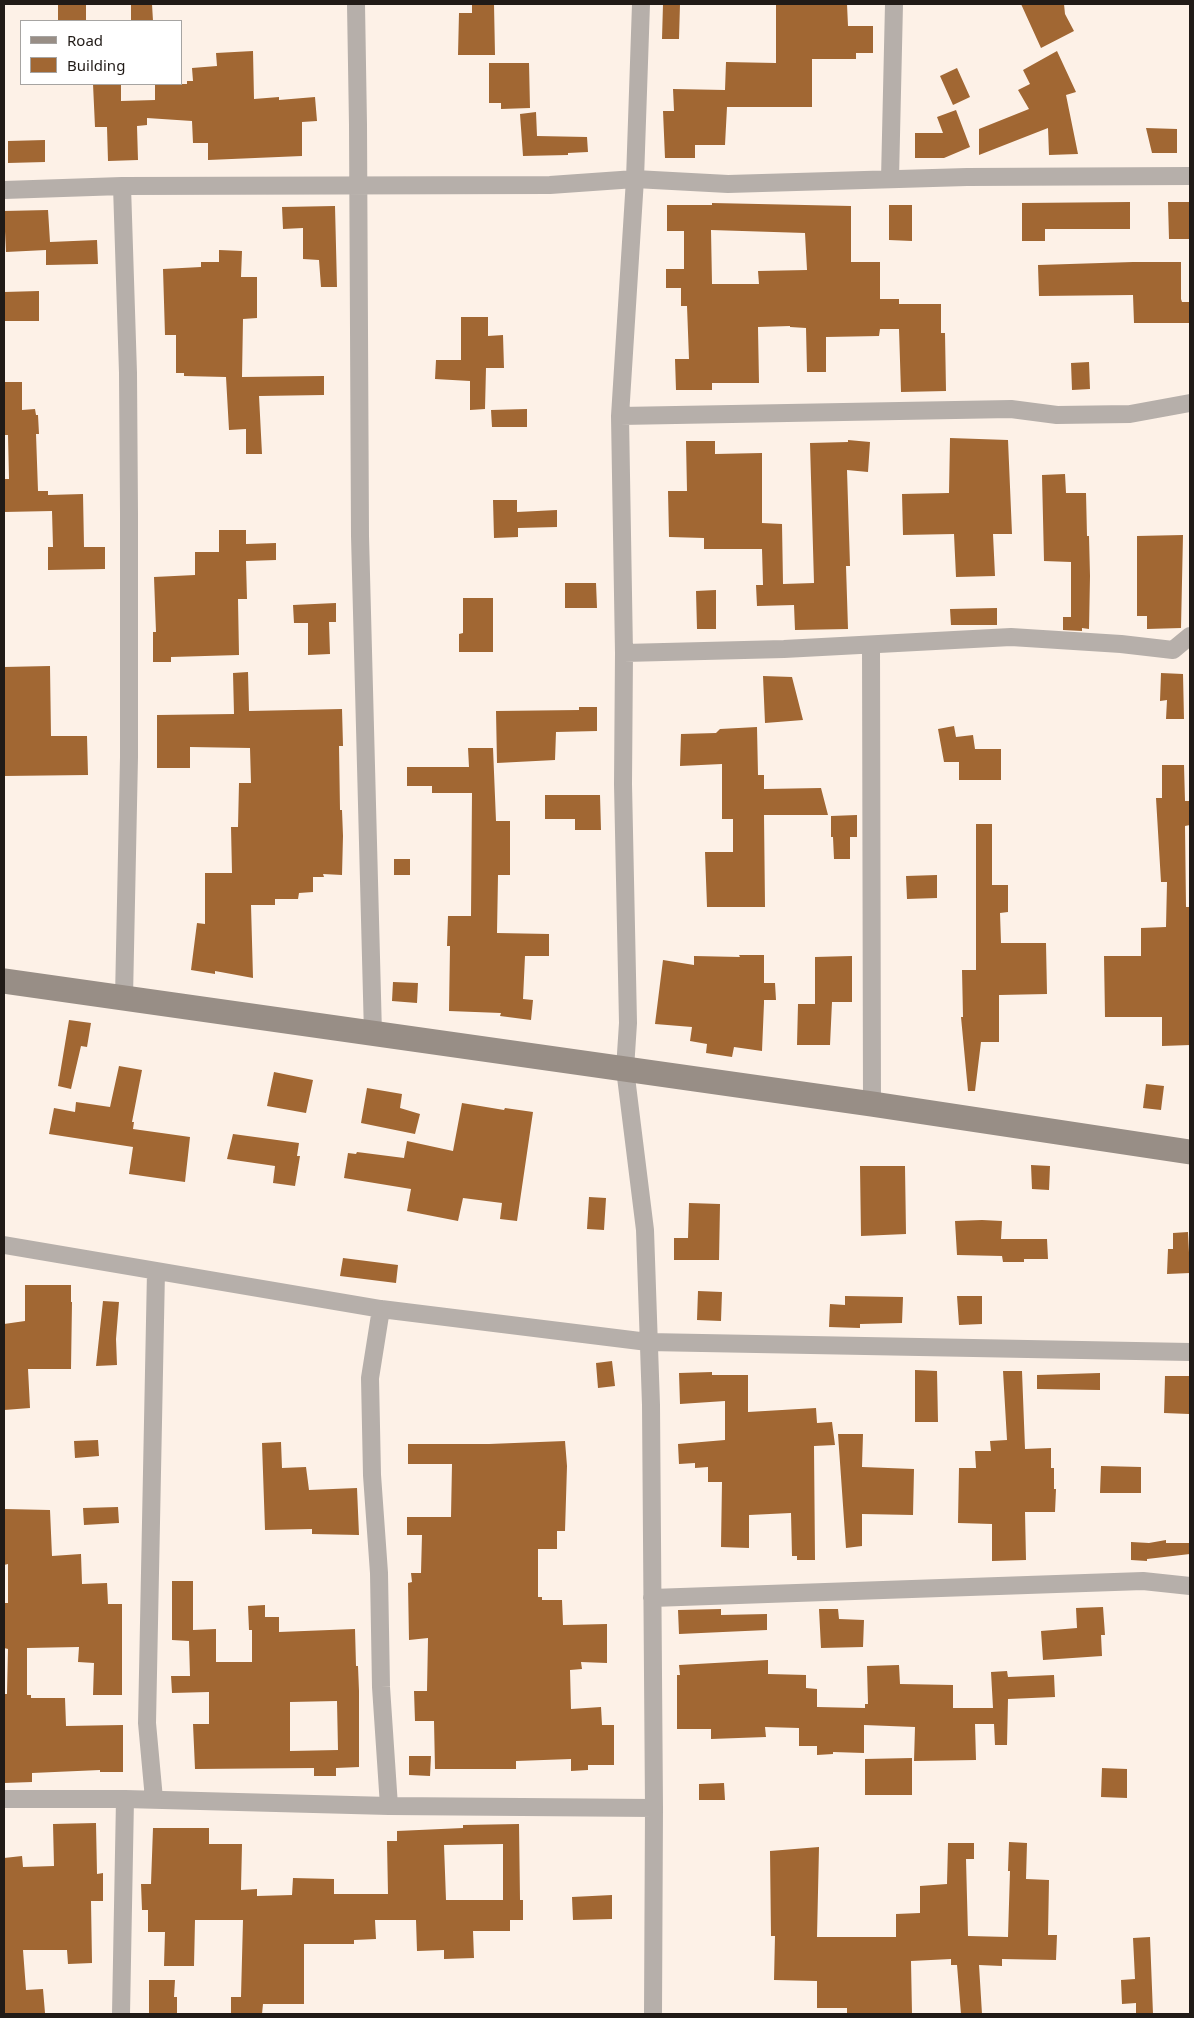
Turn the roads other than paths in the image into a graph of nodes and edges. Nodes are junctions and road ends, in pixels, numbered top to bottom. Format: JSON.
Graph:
{"nodes":[{"id":1,"x":356,"y":4,"type":"edge"},
{"id":2,"x":641,"y":4,"type":"edge"},
{"id":3,"x":894,"y":4,"type":"edge"},
{"id":4,"x":1190,"y":176,"type":"edge"},
{"id":5,"x":890,"y":178,"type":"junction"},
{"id":6,"x":634,"y":179,"type":"junction"},
{"id":7,"x":358,"y":184,"type":"junction"},
{"id":8,"x":122,"y":186,"type":"junction"},
{"id":9,"x":4,"y":190,"type":"edge"},
{"id":10,"x":1190,"y":403,"type":"edge"},
{"id":11,"x":620,"y":416,"type":"junction"},
{"id":12,"x":1190,"y":636,"type":"edge"},
{"id":13,"x":871,"y":645,"type":"junction"},
{"id":14,"x":624,"y":653,"type":"junction"},
{"id":15,"x":4,"y":981,"type":"edge"},
{"id":16,"x":124,"y":998,"type":"junction"},
{"id":17,"x":373,"y":1034,"type":"junction"},
{"id":18,"x":624,"y":1069,"type":"junction"},
{"id":19,"x":872,"y":1104,"type":"junction"},
{"id":20,"x":1190,"y":1152,"type":"edge"},
{"id":21,"x":4,"y":1245,"type":"edge"},
{"id":22,"x":156,"y":1270,"type":"junction"},
{"id":23,"x":381,"y":1309,"type":"junction"},
{"id":24,"x":648,"y":1342,"type":"junction"},
{"id":25,"x":1190,"y":1352,"type":"edge"},
{"id":26,"x":1190,"y":1586,"type":"edge"},
{"id":27,"x":652,"y":1598,"type":"junction"},
{"id":28,"x":4,"y":1799,"type":"edge"},
{"id":29,"x":125,"y":1799,"type":"junction"},
{"id":30,"x":154,"y":1799,"type":"junction"},
{"id":31,"x":389,"y":1806,"type":"junction"},
{"id":32,"x":654,"y":1808,"type":"junction"},
{"id":33,"x":121,"y":2014,"type":"edge"},
{"id":34,"x":653,"y":2014,"type":"edge"}],
"edges":[{"from":1,"to":7,"type":"street"},
{"from":2,"to":6,"type":"street"},
{"from":3,"to":5,"type":"street"},
{"from":4,"to":5,"type":"street"},
{"from":5,"to":6,"type":"street"},
{"from":6,"to":7,"type":"street"},
{"from":6,"to":11,"type":"street"},
{"from":7,"to":8,"type":"street"},
{"from":7,"to":17,"type":"street"},
{"from":8,"to":9,"type":"street"},
{"from":8,"to":16,"type":"street"},
{"from":10,"to":11,"type":"street"},
{"from":11,"to":14,"type":"street"},
{"from":12,"to":13,"type":"street"},
{"from":13,"to":14,"type":"street"},
{"from":13,"to":19,"type":"street"},
{"from":14,"to":18,"type":"street"},
{"from":15,"to":16,"type":"street"},
{"from":16,"to":17,"type":"street"},
{"from":17,"to":18,"type":"street"},
{"from":18,"to":19,"type":"street"},
{"from":18,"to":24,"type":"street"},
{"from":19,"to":20,"type":"street"},
{"from":21,"to":22,"type":"street"},
{"from":22,"to":23,"type":"street"},
{"from":22,"to":30,"type":"street"},
{"from":23,"to":24,"type":"street"},
{"from":23,"to":31,"type":"street"},
{"from":24,"to":25,"type":"street"},
{"from":24,"to":27,"type":"street"},
{"from":26,"to":27,"type":"street"},
{"from":27,"to":32,"type":"street"},
{"from":28,"to":29,"type":"street"},
{"from":29,"to":30,"type":"street"},
{"from":29,"to":33,"type":"street"},
{"from":30,"to":31,"type":"street"},
{"from":31,"to":32,"type":"street"},
{"from":32,"to":34,"type":"street"}]}
